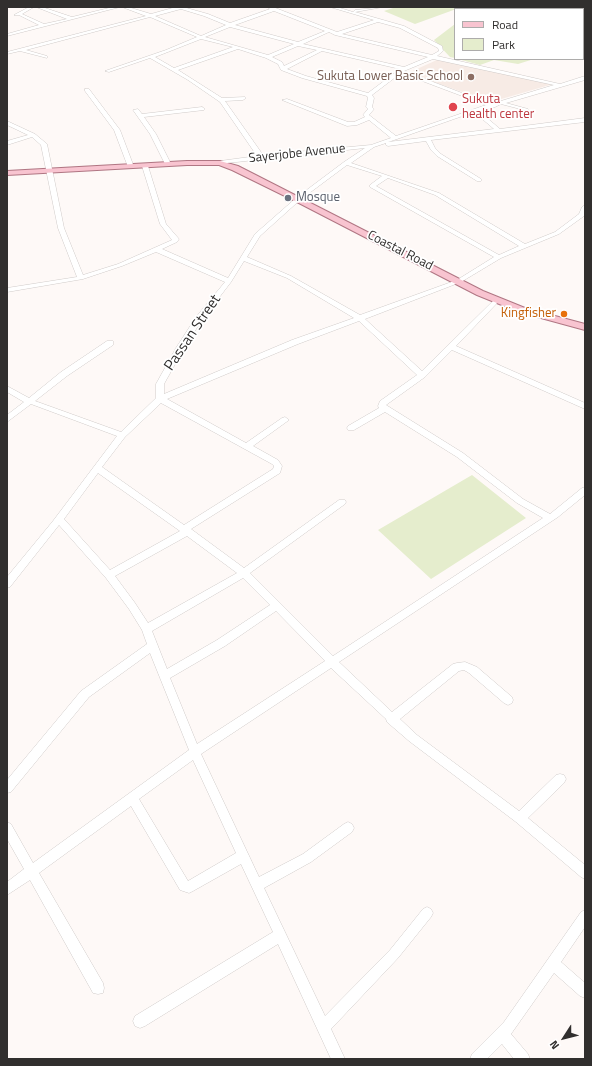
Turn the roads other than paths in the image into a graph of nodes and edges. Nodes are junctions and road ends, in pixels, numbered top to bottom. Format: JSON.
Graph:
{"nodes":[{"id":1,"x":32,"y":7,"type":"edge"},
{"id":2,"x":38,"y":7,"type":"edge"},
{"id":3,"x":118,"y":7,"type":"edge"},
{"id":4,"x":124,"y":7,"type":"edge"},
{"id":5,"x":269,"y":7,"type":"edge"},
{"id":6,"x":332,"y":7,"type":"edge"},
{"id":7,"x":367,"y":7,"type":"edge"},
{"id":8,"x":381,"y":7,"type":"edge"},
{"id":9,"x":184,"y":8,"type":"edge"},
{"id":10,"x":550,"y":8,"type":"edge"},
{"id":11,"x":585,"y":8,"type":"edge"},
{"id":12,"x":275,"y":9,"type":"junction"},
{"id":13,"x":353,"y":11,"type":"junction"},
{"id":14,"x":151,"y":16,"type":"junction"},
{"id":15,"x":72,"y":19,"type":"junction"},
{"id":16,"x":379,"y":20,"type":"junction"},
{"id":17,"x":230,"y":25,"type":"junction"},
{"id":18,"x":44,"y":26,"type":"junction"},
{"id":19,"x":328,"y":31,"type":"junction"},
{"id":20,"x":338,"y":34,"type":"junction"},
{"id":21,"x":7,"y":35,"type":"edge"},
{"id":22,"x":200,"y":37,"type":"junction"},
{"id":23,"x":298,"y":44,"type":"junction"},
{"id":24,"x":238,"y":47,"type":"junction"},
{"id":25,"x":22,"y":50,"type":"junction"},
{"id":26,"x":321,"y":50,"type":"junction"},
{"id":27,"x":7,"y":53,"type":"edge"},
{"id":28,"x":45,"y":57,"type":"dead end"},
{"id":29,"x":151,"y":57,"type":"junction"},
{"id":30,"x":268,"y":57,"type":"junction"},
{"id":31,"x":432,"y":57,"type":"junction"},
{"id":32,"x":283,"y":69,"type":"junction"},
{"id":33,"x":173,"y":70,"type":"junction"},
{"id":34,"x":402,"y":70,"type":"junction"},
{"id":35,"x":107,"y":72,"type":"dead end"},
{"id":36,"x":585,"y":78,"type":"edge"},
{"id":37,"x":561,"y":86,"type":"junction"},
{"id":38,"x":87,"y":90,"type":"dead end"},
{"id":39,"x":369,"y":95,"type":"junction"},
{"id":40,"x":243,"y":98,"type":"dead end"},
{"id":41,"x":221,"y":100,"type":"junction"},
{"id":42,"x":285,"y":100,"type":"dead end"},
{"id":43,"x":502,"y":103,"type":"junction"},
{"id":44,"x":493,"y":106,"type":"junction"},
{"id":45,"x":202,"y":109,"type":"dead end"},
{"id":46,"x":136,"y":110,"type":"dead end"},
{"id":47,"x":475,"y":110,"type":"junction"},
{"id":48,"x":526,"y":110,"type":"dead end"},
{"id":49,"x":141,"y":116,"type":"junction"},
{"id":50,"x":368,"y":118,"type":"junction"},
{"id":51,"x":585,"y":120,"type":"edge"},
{"id":52,"x":7,"y":123,"type":"edge"},
{"id":53,"x":499,"y":131,"type":"junction"},
{"id":54,"x":33,"y":135,"type":"junction"},
{"id":55,"x":395,"y":138,"type":"junction"},
{"id":56,"x":428,"y":140,"type":"junction"},
{"id":57,"x":7,"y":143,"type":"edge"},
{"id":58,"x":372,"y":146,"type":"junction"},
{"id":59,"x":262,"y":158,"type":"junction"},
{"id":60,"x":346,"y":162,"type":"junction"},
{"id":61,"x":220,"y":163,"type":"junction"},
{"id":62,"x":168,"y":164,"type":"junction"},
{"id":63,"x":145,"y":166,"type":"junction"},
{"id":64,"x":131,"y":167,"type":"junction"},
{"id":65,"x":50,"y":171,"type":"junction"},
{"id":66,"x":7,"y":173,"type":"edge"},
{"id":67,"x":387,"y":176,"type":"junction"},
{"id":68,"x":478,"y":180,"type":"dead end"},
{"id":69,"x":298,"y":199,"type":"junction"},
{"id":70,"x":585,"y":207,"type":"edge"},
{"id":71,"x":583,"y":216,"type":"edge"},
{"id":72,"x":525,"y":247,"type":"junction"},
{"id":73,"x":158,"y":250,"type":"junction"},
{"id":74,"x":499,"y":257,"type":"junction"},
{"id":75,"x":243,"y":258,"type":"junction"},
{"id":76,"x":81,"y":278,"type":"junction"},
{"id":77,"x":459,"y":281,"type":"junction"},
{"id":78,"x":229,"y":282,"type":"junction"},
{"id":79,"x":7,"y":290,"type":"edge"},
{"id":80,"x":497,"y":300,"type":"junction"},
{"id":81,"x":361,"y":319,"type":"junction"},
{"id":82,"x":585,"y":327,"type":"edge"},
{"id":83,"x":110,"y":343,"type":"dead end"},
{"id":84,"x":450,"y":346,"type":"junction"},
{"id":85,"x":422,"y":375,"type":"junction"},
{"id":86,"x":160,"y":384,"type":"junction"},
{"id":87,"x":7,"y":389,"type":"edge"},
{"id":88,"x":179,"y":391,"type":"junction"},
{"id":89,"x":160,"y":399,"type":"junction"},
{"id":90,"x":29,"y":401,"type":"junction"},
{"id":91,"x":585,"y":406,"type":"edge"},
{"id":92,"x":385,"y":408,"type":"junction"},
{"id":93,"x":7,"y":419,"type":"edge"},
{"id":94,"x":285,"y":420,"type":"dead end"},
{"id":95,"x":351,"y":428,"type":"dead end"},
{"id":96,"x":122,"y":435,"type":"junction"},
{"id":97,"x":246,"y":447,"type":"junction"},
{"id":98,"x":97,"y":468,"type":"junction"},
{"id":99,"x":583,"y":493,"type":"edge"},
{"id":100,"x":342,"y":502,"type":"dead end"},
{"id":101,"x":550,"y":518,"type":"junction"},
{"id":102,"x":59,"y":519,"type":"junction"},
{"id":103,"x":186,"y":530,"type":"junction"},
{"id":104,"x":244,"y":574,"type":"junction"},
{"id":105,"x":109,"y":575,"type":"junction"},
{"id":106,"x":7,"y":584,"type":"edge"},
{"id":107,"x":276,"y":606,"type":"junction"},
{"id":108,"x":146,"y":629,"type":"junction"},
{"id":109,"x":152,"y":646,"type":"junction"},
{"id":110,"x":331,"y":661,"type":"junction"},
{"id":111,"x":166,"y":675,"type":"junction"},
{"id":112,"x":508,"y":700,"type":"dead end"},
{"id":113,"x":391,"y":719,"type":"junction"},
{"id":114,"x":195,"y":752,"type":"junction"},
{"id":115,"x":560,"y":779,"type":"dead end"},
{"id":116,"x":7,"y":788,"type":"edge"},
{"id":117,"x":132,"y":797,"type":"junction"},
{"id":118,"x":520,"y":818,"type":"junction"},
{"id":119,"x":7,"y":828,"type":"edge"},
{"id":120,"x":348,"y":828,"type":"dead end"},
{"id":121,"x":243,"y":856,"type":"junction"},
{"id":122,"x":32,"y":870,"type":"junction"},
{"id":123,"x":585,"y":873,"type":"edge"},
{"id":124,"x":257,"y":884,"type":"junction"},
{"id":125,"x":7,"y":889,"type":"edge"},
{"id":126,"x":427,"y":913,"type":"dead end"},
{"id":127,"x":585,"y":916,"type":"edge"},
{"id":128,"x":280,"y":936,"type":"junction"},
{"id":129,"x":553,"y":964,"type":"junction"},
{"id":130,"x":98,"y":988,"type":"dead end"},
{"id":131,"x":585,"y":991,"type":"edge"},
{"id":132,"x":140,"y":1021,"type":"dead end"},
{"id":133,"x":323,"y":1028,"type":"junction"},
{"id":134,"x":502,"y":1033,"type":"junction"},
{"id":135,"x":338,"y":1059,"type":"edge"},
{"id":136,"x":477,"y":1059,"type":"edge"},
{"id":137,"x":523,"y":1059,"type":"edge"}],
"edges":[{"from":1,"to":18,"type":"street"},
{"from":2,"to":15,"type":"street"},
{"from":3,"to":15,"type":"street"},
{"from":4,"to":14,"type":"street"},
{"from":5,"to":12,"type":"street"},
{"from":6,"to":13,"type":"street"},
{"from":7,"to":13,"type":"street"},
{"from":8,"to":13,"type":"street"},
{"from":9,"to":14,"type":"street"},
{"from":9,"to":17,"type":"street"},
{"from":10,"to":11,"type":"street"},
{"from":12,"to":17,"type":"street"},
{"from":12,"to":19,"type":"street"},
{"from":13,"to":16,"type":"street"},
{"from":14,"to":22,"type":"street"},
{"from":14,"to":25,"type":"street"},
{"from":15,"to":18,"type":"street"},
{"from":16,"to":20,"type":"street"},
{"from":16,"to":31,"type":"street"},
{"from":17,"to":22,"type":"street"},
{"from":17,"to":23,"type":"street"},
{"from":18,"to":21,"type":"street"},
{"from":19,"to":20,"type":"street"},
{"from":19,"to":23,"type":"street"},
{"from":20,"to":31,"type":"street"},
{"from":22,"to":24,"type":"street"},
{"from":22,"to":29,"type":"street"},
{"from":23,"to":26,"type":"street"},
{"from":23,"to":30,"type":"street"},
{"from":24,"to":30,"type":"street"},
{"from":24,"to":33,"type":"street"},
{"from":25,"to":27,"type":"street"},
{"from":25,"to":28,"type":"street"},
{"from":26,"to":32,"type":"street"},
{"from":26,"to":34,"type":"street"},
{"from":29,"to":33,"type":"street"},
{"from":29,"to":35,"type":"street"},
{"from":30,"to":32,"type":"street"},
{"from":31,"to":34,"type":"street"},
{"from":31,"to":37,"type":"street"},
{"from":32,"to":39,"type":"street"},
{"from":33,"to":41,"type":"street"},
{"from":34,"to":39,"type":"street"},
{"from":34,"to":44,"type":"street"},
{"from":36,"to":37,"type":"street"},
{"from":37,"to":43,"type":"street"},
{"from":38,"to":64,"type":"street"},
{"from":39,"to":50,"type":"street"},
{"from":40,"to":41,"type":"street"},
{"from":41,"to":59,"type":"street"},
{"from":42,"to":50,"type":"street"},
{"from":43,"to":44,"type":"street"},
{"from":43,"to":48,"type":"street"},
{"from":44,"to":47,"type":"street"},
{"from":45,"to":49,"type":"street"},
{"from":46,"to":49,"type":"street"},
{"from":47,"to":53,"type":"street"},
{"from":47,"to":55,"type":"street"},
{"from":49,"to":62,"type":"street"},
{"from":50,"to":55,"type":"street"},
{"from":51,"to":53,"type":"street","name":"Sayerjobe Avenue"},
{"from":52,"to":54,"type":"street"},
{"from":53,"to":56,"type":"street","name":"Sayerjobe Avenue"},
{"from":54,"to":57,"type":"street"},
{"from":54,"to":65,"type":"street"},
{"from":55,"to":58,"type":"street"},
{"from":56,"to":58,"type":"street","name":"Sayerjobe Avenue"},
{"from":56,"to":68,"type":"street"},
{"from":58,"to":59,"type":"street","name":"Sayerjobe Avenue"},
{"from":58,"to":60,"type":"street","name":"Passan Street"},
{"from":59,"to":61,"type":"street","name":"Sayerjobe Avenue"},
{"from":60,"to":67,"type":"street"},
{"from":60,"to":69,"type":"street","name":"Passan Street"},
{"from":61,"to":62,"type":"main road","name":"Sayerjobe Avenue"},
{"from":61,"to":69,"type":"main road","name":"Coastal Road"},
{"from":62,"to":63,"type":"main road","name":"Sayerjobe Avenue"},
{"from":63,"to":64,"type":"main road","name":"Sayerjobe Avenue"},
{"from":63,"to":73,"type":"street"},
{"from":64,"to":65,"type":"main road","name":"Sayerjobe Avenue"},
{"from":65,"to":66,"type":"main road","name":"Sayerjobe Avenue"},
{"from":65,"to":76,"type":"street"},
{"from":67,"to":72,"type":"street"},
{"from":67,"to":74,"type":"street"},
{"from":69,"to":75,"type":"street","name":"Passan Street"},
{"from":69,"to":77,"type":"main road","name":"Coastal Road"},
{"from":70,"to":71,"type":"street"},
{"from":71,"to":72,"type":"street"},
{"from":72,"to":74,"type":"street"},
{"from":73,"to":76,"type":"street"},
{"from":73,"to":78,"type":"street"},
{"from":74,"to":77,"type":"street"},
{"from":75,"to":78,"type":"street","name":"Passan Street"},
{"from":75,"to":81,"type":"street"},
{"from":76,"to":79,"type":"street"},
{"from":77,"to":80,"type":"main road","name":"Coastal Road"},
{"from":77,"to":81,"type":"street"},
{"from":78,"to":86,"type":"street","name":"Passan Street"},
{"from":80,"to":82,"type":"main road","name":"Coastal Road"},
{"from":80,"to":84,"type":"street"},
{"from":81,"to":85,"type":"street"},
{"from":81,"to":88,"type":"street"},
{"from":83,"to":90,"type":"street"},
{"from":84,"to":85,"type":"street"},
{"from":84,"to":91,"type":"street"},
{"from":85,"to":92,"type":"street"},
{"from":86,"to":88,"type":"street"},
{"from":86,"to":89,"type":"street","name":"Passan Street"},
{"from":87,"to":90,"type":"street"},
{"from":88,"to":89,"type":"street"},
{"from":89,"to":96,"type":"street"},
{"from":89,"to":97,"type":"street"},
{"from":90,"to":93,"type":"street"},
{"from":90,"to":96,"type":"street"},
{"from":92,"to":95,"type":"street"},
{"from":92,"to":101,"type":"street"},
{"from":94,"to":97,"type":"street"},
{"from":96,"to":98,"type":"street"},
{"from":97,"to":103,"type":"street"},
{"from":98,"to":102,"type":"street"},
{"from":98,"to":103,"type":"street"},
{"from":99,"to":101,"type":"street"},
{"from":100,"to":104,"type":"street"},
{"from":101,"to":110,"type":"street"},
{"from":102,"to":105,"type":"street"},
{"from":102,"to":106,"type":"street"},
{"from":103,"to":104,"type":"street"},
{"from":103,"to":105,"type":"street"},
{"from":104,"to":107,"type":"street"},
{"from":104,"to":108,"type":"street"},
{"from":105,"to":108,"type":"street"},
{"from":107,"to":110,"type":"street"},
{"from":107,"to":111,"type":"street"},
{"from":108,"to":109,"type":"street"},
{"from":109,"to":111,"type":"street"},
{"from":109,"to":116,"type":"street"},
{"from":110,"to":113,"type":"street"},
{"from":110,"to":114,"type":"street"},
{"from":111,"to":114,"type":"street"},
{"from":112,"to":113,"type":"street"},
{"from":113,"to":118,"type":"street"},
{"from":114,"to":117,"type":"street"},
{"from":114,"to":121,"type":"street"},
{"from":115,"to":118,"type":"street"},
{"from":117,"to":121,"type":"street"},
{"from":117,"to":122,"type":"street"},
{"from":118,"to":123,"type":"street"},
{"from":119,"to":122,"type":"street"},
{"from":120,"to":124,"type":"street"},
{"from":121,"to":124,"type":"street"},
{"from":122,"to":125,"type":"street"},
{"from":122,"to":130,"type":"street"},
{"from":124,"to":128,"type":"street"},
{"from":126,"to":133,"type":"street"},
{"from":127,"to":129,"type":"street"},
{"from":128,"to":132,"type":"street"},
{"from":128,"to":133,"type":"street"},
{"from":129,"to":131,"type":"street"},
{"from":129,"to":134,"type":"street"},
{"from":133,"to":135,"type":"street"},
{"from":134,"to":136,"type":"street"},
{"from":134,"to":137,"type":"street"}]}
